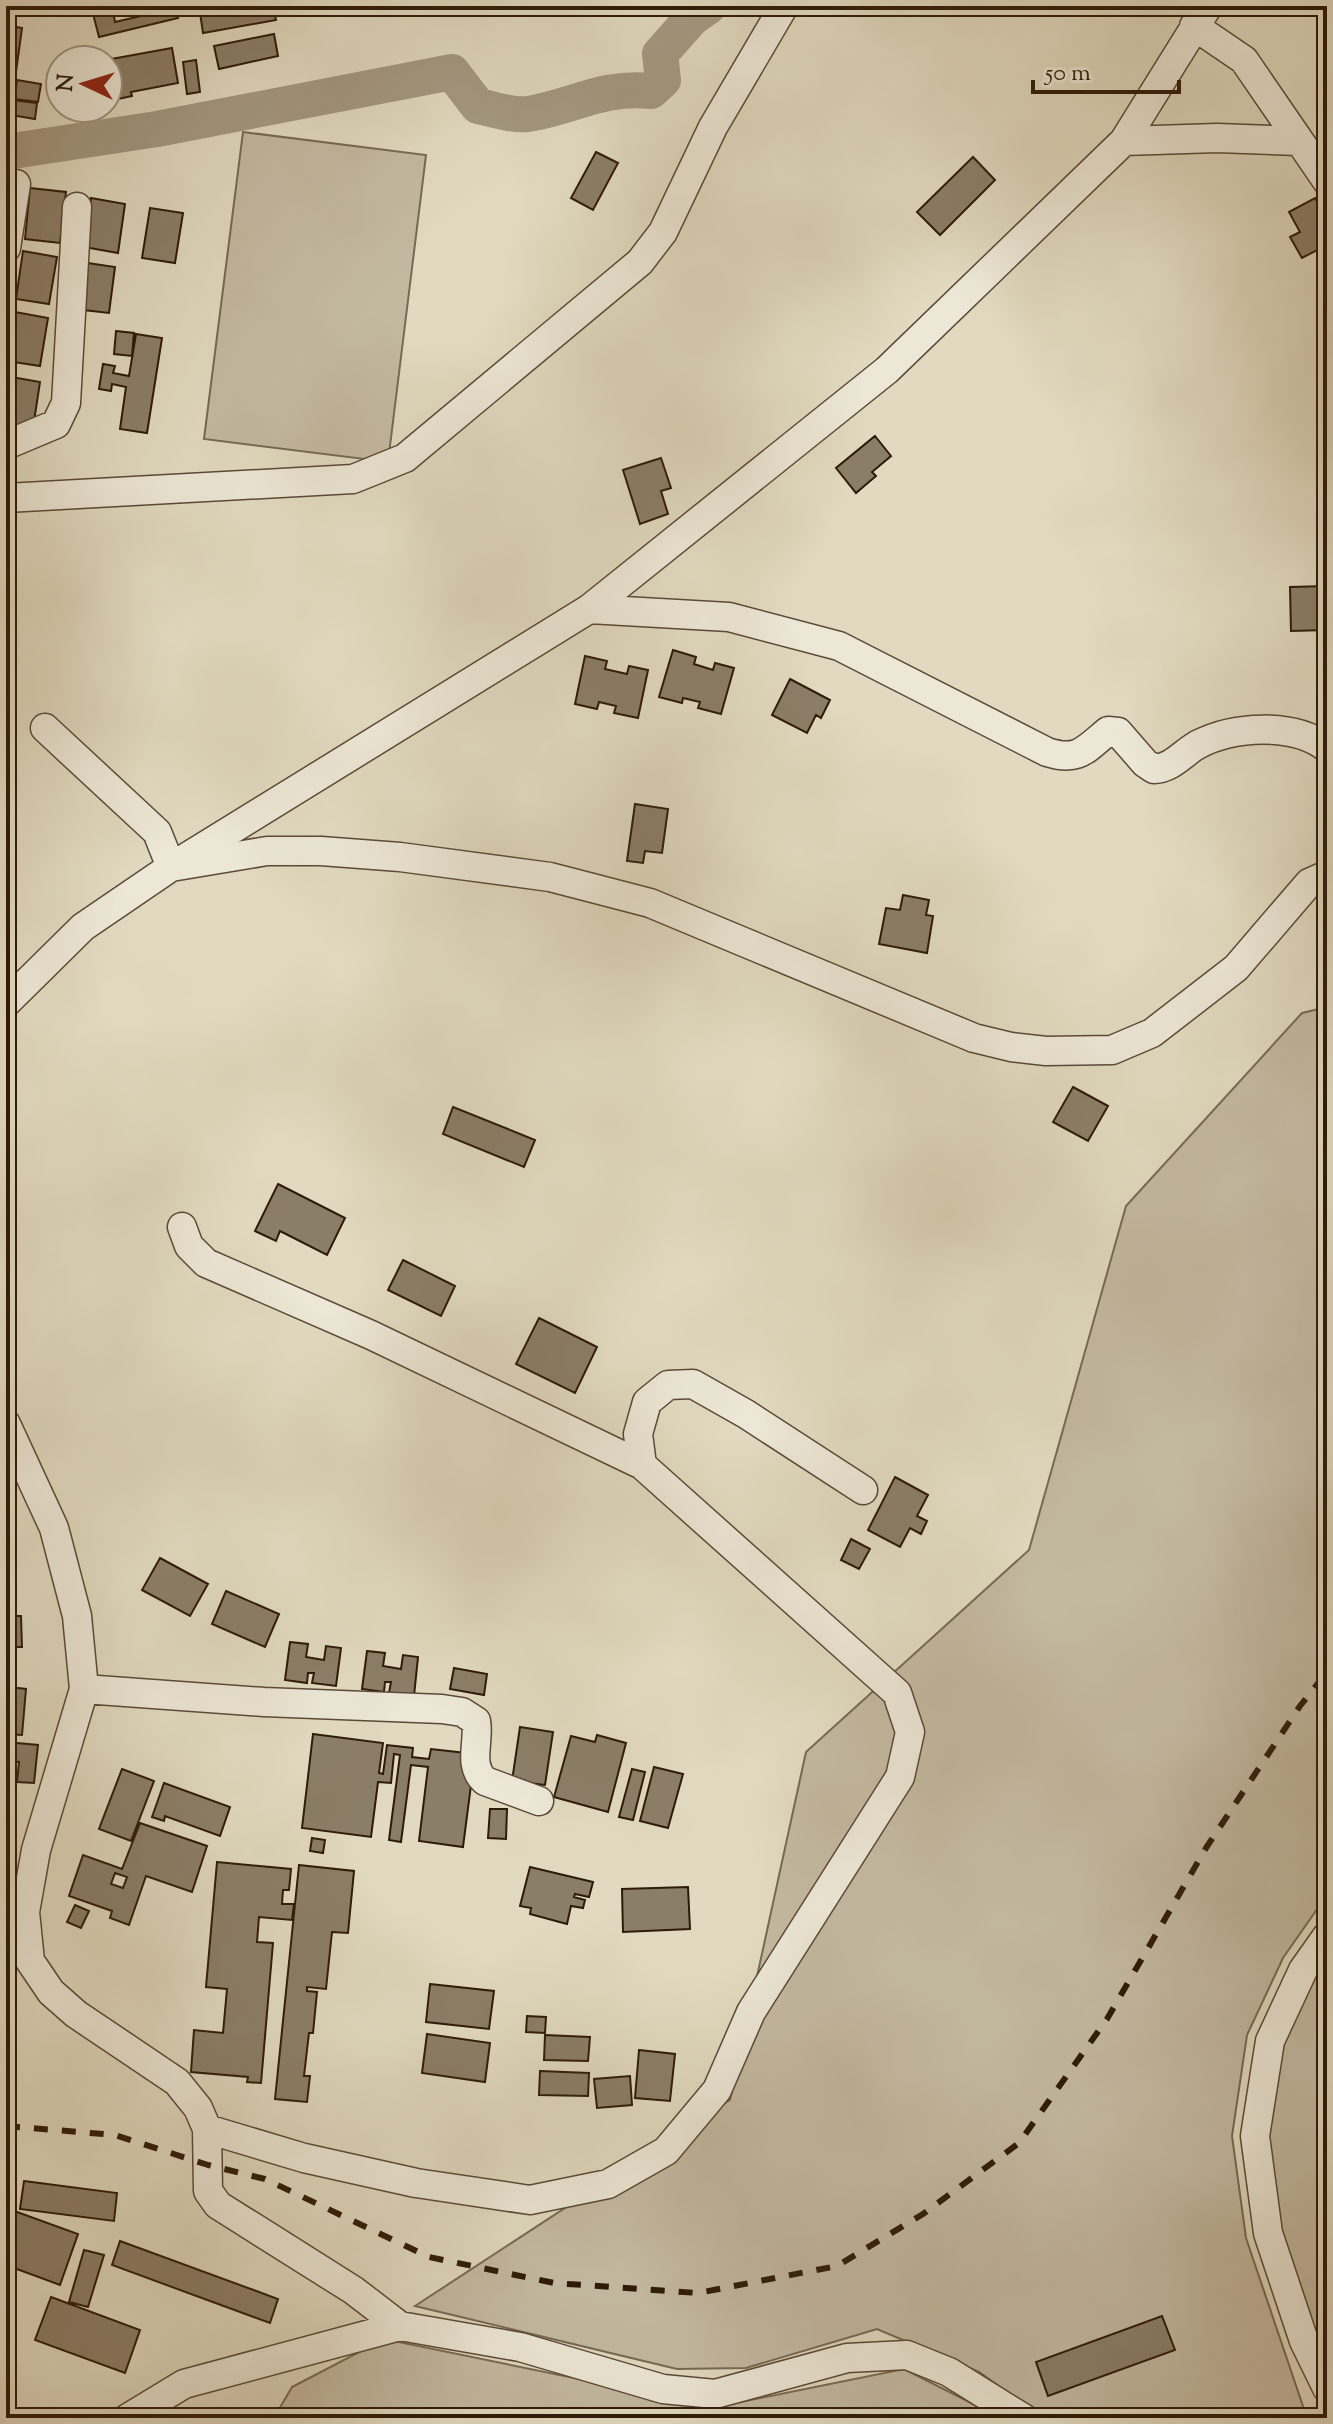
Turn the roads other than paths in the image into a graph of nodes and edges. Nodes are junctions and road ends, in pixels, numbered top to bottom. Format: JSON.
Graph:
{"nodes":[{"id":1,"x":784,"y":6,"type":"edge"},
{"id":2,"x":1201,"y":16,"type":"edge"},
{"id":3,"x":1124,"y":141,"type":"junction"},
{"id":4,"x":1297,"y":141,"type":"junction"},
{"id":5,"x":1327,"y":181,"type":"edge"},
{"id":6,"x":16,"y":184,"type":"dead end"},
{"id":7,"x":77,"y":207,"type":"dead end"},
{"id":8,"x":6,"y":248,"type":"edge"},
{"id":9,"x":6,"y":445,"type":"edge"},
{"id":10,"x":6,"y":498,"type":"edge"},
{"id":11,"x":589,"y":609,"type":"junction"},
{"id":12,"x":45,"y":728,"type":"dead end"},
{"id":13,"x":1327,"y":748,"type":"edge"},
{"id":14,"x":171,"y":867,"type":"junction"},
{"id":15,"x":1327,"y":875,"type":"edge"},
{"id":16,"x":6,"y":1003,"type":"edge"},
{"id":17,"x":182,"y":1227,"type":"dead end"},
{"id":18,"x":6,"y":1424,"type":"edge"},
{"id":19,"x":642,"y":1465,"type":"junction"},
{"id":20,"x":863,"y":1490,"type":"dead end"},
{"id":21,"x":84,"y":1689,"type":"junction"},
{"id":22,"x":539,"y":1801,"type":"dead end"},
{"id":23,"x":1327,"y":1936,"type":"edge"},
{"id":24,"x":207,"y":2129,"type":"junction"},
{"id":25,"x":400,"y":2326,"type":"junction"},
{"id":26,"x":1327,"y":2388,"type":"edge"},
{"id":27,"x":128,"y":2418,"type":"edge"},
{"id":28,"x":1023,"y":2418,"type":"edge"}],
"edges":[{"from":1,"to":10,"type":"street"},
{"from":2,"to":3,"type":"street"},
{"from":2,"to":4,"type":"street"},
{"from":3,"to":4,"type":"street"},
{"from":3,"to":11,"type":"street"},
{"from":4,"to":5,"type":"street"},
{"from":6,"to":8,"type":"street"},
{"from":7,"to":9,"type":"street"},
{"from":11,"to":13,"type":"street"},
{"from":11,"to":14,"type":"street"},
{"from":12,"to":14,"type":"street"},
{"from":14,"to":15,"type":"street"},
{"from":14,"to":16,"type":"street"},
{"from":17,"to":19,"type":"street"},
{"from":18,"to":21,"type":"street"},
{"from":19,"to":20,"type":"street"},
{"from":19,"to":24,"type":"street"},
{"from":21,"to":22,"type":"street"},
{"from":21,"to":24,"type":"street"},
{"from":23,"to":26,"type":"street"},
{"from":24,"to":25,"type":"street"},
{"from":25,"to":27,"type":"street"},
{"from":25,"to":28,"type":"street"}]}
